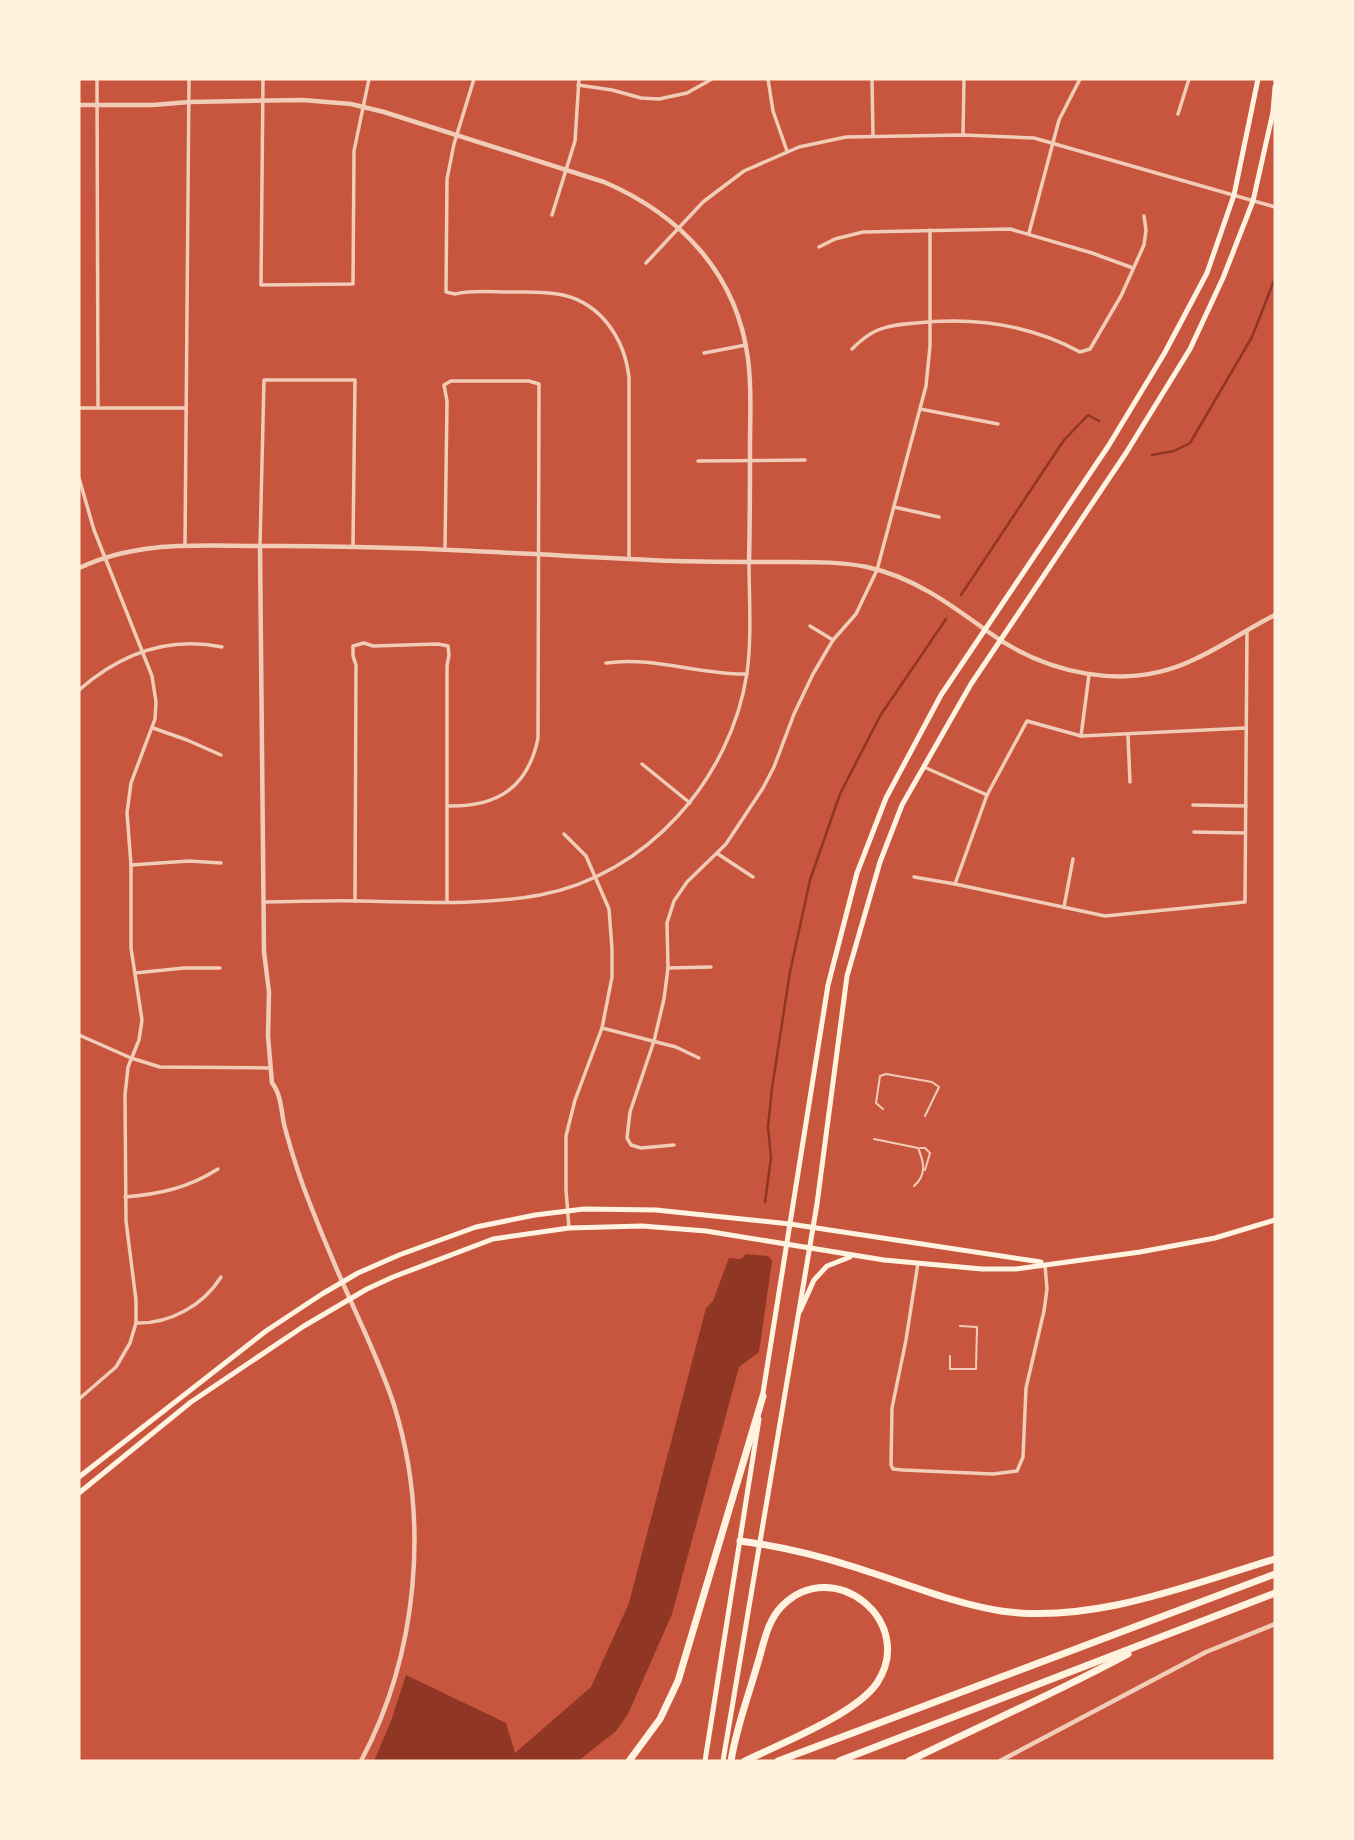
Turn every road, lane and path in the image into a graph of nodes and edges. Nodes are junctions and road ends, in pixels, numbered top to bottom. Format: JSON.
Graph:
{"nodes":[{"id":1,"x":97,"y":79,"type":"edge"},
{"id":2,"x":189,"y":79,"type":"edge"},
{"id":3,"x":263,"y":79,"type":"edge"},
{"id":4,"x":369,"y":79,"type":"edge"},
{"id":5,"x":474,"y":79,"type":"edge"},
{"id":6,"x":579,"y":79,"type":"edge"},
{"id":7,"x":712,"y":79,"type":"edge"},
{"id":8,"x":768,"y":79,"type":"edge"},
{"id":9,"x":873,"y":79,"type":"edge"},
{"id":10,"x":964,"y":79,"type":"edge"},
{"id":11,"x":1080,"y":79,"type":"edge"},
{"id":12,"x":1189,"y":79,"type":"edge"},
{"id":13,"x":1258,"y":79,"type":"edge"},
{"id":14,"x":578,"y":85,"type":"junction"},
{"id":15,"x":1275,"y":87,"type":"edge"},
{"id":16,"x":263,"y":101,"type":"junction"},
{"id":17,"x":189,"y":102,"type":"junction"},
{"id":18,"x":79,"y":105,"type":"edge"},
{"id":19,"x":97,"y":105,"type":"junction"},
{"id":20,"x":363,"y":107,"type":"junction"},
{"id":21,"x":1178,"y":114,"type":"dead end"},
{"id":22,"x":456,"y":135,"type":"junction"},
{"id":23,"x":963,"y":135,"type":"junction"},
{"id":24,"x":873,"y":136,"type":"junction"},
{"id":25,"x":1053,"y":144,"type":"junction"},
{"id":26,"x":787,"y":151,"type":"junction"},
{"id":27,"x":567,"y":170,"type":"junction"},
{"id":28,"x":1234,"y":195,"type":"junction"},
{"id":29,"x":1253,"y":201,"type":"junction"},
{"id":30,"x":1275,"y":207,"type":"edge"},
{"id":31,"x":552,"y":215,"type":"dead end"},
{"id":32,"x":1144,"y":216,"type":"dead end"},
{"id":33,"x":680,"y":229,"type":"junction"},
{"id":34,"x":930,"y":230,"type":"junction"},
{"id":35,"x":1029,"y":233,"type":"junction"},
{"id":36,"x":819,"y":247,"type":"dead end"},
{"id":37,"x":646,"y":262,"type":"dead end"},
{"id":38,"x":1133,"y":268,"type":"junction"},
{"id":39,"x":930,"y":321,"type":"junction"},
{"id":40,"x":746,"y":345,"type":"junction"},
{"id":41,"x":852,"y":349,"type":"dead end"},
{"id":42,"x":705,"y":353,"type":"dead end"},
{"id":43,"x":79,"y":408,"type":"edge"},
{"id":44,"x":98,"y":408,"type":"junction"},
{"id":45,"x":185,"y":408,"type":"junction"},
{"id":46,"x":920,"y":408,"type":"junction"},
{"id":47,"x":999,"y":424,"type":"dead end"},
{"id":48,"x":750,"y":460,"type":"junction"},
{"id":49,"x":806,"y":460,"type":"dead end"},
{"id":50,"x":698,"y":461,"type":"dead end"},
{"id":51,"x":79,"y":478,"type":"edge"},
{"id":52,"x":894,"y":507,"type":"junction"},
{"id":53,"x":939,"y":517,"type":"dead end"},
{"id":54,"x":185,"y":545,"type":"junction"},
{"id":55,"x":353,"y":545,"type":"junction"},
{"id":56,"x":260,"y":546,"type":"junction"},
{"id":57,"x":445,"y":549,"type":"junction"},
{"id":58,"x":537,"y":553,"type":"junction"},
{"id":59,"x":104,"y":556,"type":"junction"},
{"id":60,"x":629,"y":559,"type":"junction"},
{"id":61,"x":749,"y":562,"type":"junction"},
{"id":62,"x":79,"y":568,"type":"edge"},
{"id":63,"x":877,"y":570,"type":"junction"},
{"id":64,"x":1275,"y":615,"type":"edge"},
{"id":65,"x":810,"y":626,"type":"dead end"},
{"id":66,"x":1247,"y":630,"type":"junction"},
{"id":67,"x":986,"y":631,"type":"junction"},
{"id":68,"x":833,"y":640,"type":"junction"},
{"id":69,"x":1001,"y":641,"type":"junction"},
{"id":70,"x":222,"y":647,"type":"dead end"},
{"id":71,"x":142,"y":651,"type":"junction"},
{"id":72,"x":606,"y":663,"type":"dead end"},
{"id":73,"x":747,"y":674,"type":"junction"},
{"id":74,"x":1089,"y":675,"type":"junction"},
{"id":75,"x":79,"y":690,"type":"edge"},
{"id":76,"x":153,"y":728,"type":"junction"},
{"id":77,"x":1246,"y":728,"type":"junction"},
{"id":78,"x":1128,"y":735,"type":"junction"},
{"id":79,"x":1081,"y":736,"type":"junction"},
{"id":80,"x":221,"y":755,"type":"dead end"},
{"id":81,"x":642,"y":764,"type":"dead end"},
{"id":82,"x":924,"y":767,"type":"junction"},
{"id":83,"x":1130,"y":782,"type":"dead end"},
{"id":84,"x":987,"y":795,"type":"junction"},
{"id":85,"x":690,"y":803,"type":"junction"},
{"id":86,"x":1193,"y":805,"type":"dead end"},
{"id":87,"x":448,"y":806,"type":"junction"},
{"id":88,"x":1246,"y":806,"type":"junction"},
{"id":89,"x":1194,"y":832,"type":"dead end"},
{"id":90,"x":1245,"y":833,"type":"junction"},
{"id":91,"x":564,"y":834,"type":"dead end"},
{"id":92,"x":718,"y":854,"type":"junction"},
{"id":93,"x":1073,"y":859,"type":"dead end"},
{"id":94,"x":221,"y":863,"type":"dead end"},
{"id":95,"x":131,"y":865,"type":"junction"},
{"id":96,"x":595,"y":876,"type":"junction"},
{"id":97,"x":753,"y":877,"type":"dead end"},
{"id":98,"x":914,"y":877,"type":"dead end"},
{"id":99,"x":955,"y":884,"type":"junction"},
{"id":100,"x":355,"y":901,"type":"junction"},
{"id":101,"x":265,"y":902,"type":"junction"},
{"id":102,"x":447,"y":902,"type":"junction"},
{"id":103,"x":1064,"y":907,"type":"junction"},
{"id":104,"x":711,"y":967,"type":"dead end"},
{"id":105,"x":220,"y":968,"type":"dead end"},
{"id":106,"x":668,"y":968,"type":"junction"},
{"id":107,"x":135,"y":972,"type":"junction"},
{"id":108,"x":602,"y":1028,"type":"junction"},
{"id":109,"x":79,"y":1035,"type":"edge"},
{"id":110,"x":654,"y":1041,"type":"junction"},
{"id":111,"x":131,"y":1058,"type":"junction"},
{"id":112,"x":699,"y":1058,"type":"dead end"},
{"id":113,"x":270,"y":1068,"type":"junction"},
{"id":114,"x":883,"y":1109,"type":"dead end"},
{"id":115,"x":925,"y":1116,"type":"dead end"},
{"id":116,"x":874,"y":1139,"type":"dead end"},
{"id":117,"x":674,"y":1145,"type":"dead end"},
{"id":118,"x":918,"y":1148,"type":"junction"},
{"id":119,"x":218,"y":1169,"type":"dead end"},
{"id":120,"x":924,"y":1171,"type":"junction"},
{"id":121,"x":914,"y":1186,"type":"dead end"},
{"id":122,"x":125,"y":1197,"type":"junction"},
{"id":123,"x":568,"y":1211,"type":"junction"},
{"id":124,"x":1275,"y":1220,"type":"edge"},
{"id":125,"x":790,"y":1224,"type":"junction"},
{"id":126,"x":813,"y":1227,"type":"junction"},
{"id":127,"x":569,"y":1228,"type":"junction"},
{"id":128,"x":787,"y":1244,"type":"junction"},
{"id":129,"x":809,"y":1247,"type":"junction"},
{"id":130,"x":853,"y":1256,"type":"junction"},
{"id":131,"x":918,"y":1263,"type":"junction"},
{"id":132,"x":1045,"y":1263,"type":"junction"},
{"id":133,"x":221,"y":1277,"type":"dead end"},
{"id":134,"x":342,"y":1282,"type":"junction"},
{"id":135,"x":350,"y":1299,"type":"junction"},
{"id":136,"x":797,"y":1317,"type":"junction"},
{"id":137,"x":135,"y":1323,"type":"junction"},
{"id":138,"x":960,"y":1326,"type":"dead end"},
{"id":139,"x":950,"y":1356,"type":"dead end"},
{"id":140,"x":763,"y":1396,"type":"junction"},
{"id":141,"x":79,"y":1399,"type":"edge"},
{"id":142,"x":79,"y":1477,"type":"edge"},
{"id":143,"x":79,"y":1493,"type":"edge"},
{"id":144,"x":740,"y":1541,"type":"junction"},
{"id":145,"x":758,"y":1544,"type":"junction"},
{"id":146,"x":1275,"y":1559,"type":"edge"},
{"id":147,"x":1275,"y":1574,"type":"edge"},
{"id":148,"x":1275,"y":1593,"type":"edge"},
{"id":149,"x":1275,"y":1624,"type":"edge"},
{"id":150,"x":1154,"y":1640,"type":"junction"},
{"id":151,"x":731,"y":1733,"type":"junction"},
{"id":152,"x":361,"y":1761,"type":"edge"},
{"id":153,"x":629,"y":1761,"type":"edge"},
{"id":154,"x":705,"y":1761,"type":"edge"},
{"id":155,"x":723,"y":1761,"type":"edge"},
{"id":156,"x":731,"y":1761,"type":"edge"},
{"id":157,"x":745,"y":1761,"type":"edge"},
{"id":158,"x":778,"y":1761,"type":"edge"},
{"id":159,"x":839,"y":1761,"type":"edge"},
{"id":160,"x":909,"y":1761,"type":"edge"},
{"id":161,"x":1000,"y":1761,"type":"edge"}],
"edges":[{"from":1,"to":19,"type":"street"},
{"from":2,"to":17,"type":"street"},
{"from":3,"to":16,"type":"street"},
{"from":4,"to":20,"type":"street"},
{"from":5,"to":22,"type":"street"},
{"from":6,"to":14,"type":"street"},
{"from":7,"to":14,"type":"street"},
{"from":8,"to":26,"type":"street"},
{"from":9,"to":24,"type":"street"},
{"from":10,"to":23,"type":"street"},
{"from":11,"to":25,"type":"street"},
{"from":12,"to":21,"type":"street"},
{"from":13,"to":28,"type":"main road"},
{"from":14,"to":27,"type":"street"},
{"from":15,"to":29,"type":"main road"},
{"from":16,"to":17,"type":"street"},
{"from":16,"to":20,"type":"street"},
{"from":16,"to":20,"type":"street"},
{"from":17,"to":19,"type":"street"},
{"from":17,"to":45,"type":"street"},
{"from":18,"to":19,"type":"street"},
{"from":19,"to":44,"type":"street"},
{"from":20,"to":22,"type":"street"},
{"from":22,"to":27,"type":"street"},
{"from":22,"to":60,"type":"street"},
{"from":23,"to":24,"type":"street"},
{"from":23,"to":25,"type":"street"},
{"from":24,"to":26,"type":"street"},
{"from":25,"to":28,"type":"street"},
{"from":25,"to":35,"type":"street"},
{"from":26,"to":33,"type":"street"},
{"from":27,"to":31,"type":"street"},
{"from":27,"to":33,"type":"street"},
{"from":28,"to":29,"type":"street"},
{"from":28,"to":67,"type":"main road"},
{"from":29,"to":30,"type":"street"},
{"from":29,"to":69,"type":"main road"},
{"from":32,"to":38,"type":"street"},
{"from":33,"to":37,"type":"street"},
{"from":33,"to":40,"type":"street"},
{"from":34,"to":35,"type":"street"},
{"from":34,"to":36,"type":"street"},
{"from":34,"to":39,"type":"street"},
{"from":35,"to":38,"type":"street"},
{"from":38,"to":39,"type":"street"},
{"from":39,"to":41,"type":"street"},
{"from":39,"to":46,"type":"street"},
{"from":40,"to":42,"type":"street"},
{"from":40,"to":48,"type":"street"},
{"from":43,"to":44,"type":"street"},
{"from":44,"to":45,"type":"street"},
{"from":45,"to":54,"type":"street"},
{"from":46,"to":47,"type":"street"},
{"from":46,"to":52,"type":"street"},
{"from":48,"to":49,"type":"street"},
{"from":48,"to":50,"type":"street"},
{"from":48,"to":61,"type":"street"},
{"from":51,"to":59,"type":"street"},
{"from":52,"to":53,"type":"street"},
{"from":52,"to":63,"type":"street"},
{"from":54,"to":56,"type":"street"},
{"from":54,"to":59,"type":"street"},
{"from":55,"to":56,"type":"street"},
{"from":55,"to":56,"type":"street"},
{"from":55,"to":57,"type":"street"},
{"from":56,"to":101,"type":"street"},
{"from":57,"to":58,"type":"street"},
{"from":57,"to":58,"type":"street"},
{"from":58,"to":60,"type":"street"},
{"from":58,"to":87,"type":"street"},
{"from":59,"to":62,"type":"street"},
{"from":59,"to":71,"type":"street"},
{"from":60,"to":61,"type":"street"},
{"from":61,"to":63,"type":"street"},
{"from":61,"to":73,"type":"street"},
{"from":63,"to":67,"type":"street"},
{"from":63,"to":68,"type":"street"},
{"from":64,"to":66,"type":"street"},
{"from":65,"to":68,"type":"street"},
{"from":66,"to":74,"type":"street"},
{"from":66,"to":77,"type":"street"},
{"from":67,"to":69,"type":"street"},
{"from":67,"to":125,"type":"main road"},
{"from":68,"to":92,"type":"street"},
{"from":69,"to":74,"type":"street"},
{"from":69,"to":82,"type":"main road"},
{"from":70,"to":71,"type":"street"},
{"from":71,"to":75,"type":"street"},
{"from":71,"to":76,"type":"street"},
{"from":72,"to":73,"type":"street"},
{"from":73,"to":85,"type":"street"},
{"from":74,"to":79,"type":"street"},
{"from":76,"to":80,"type":"street"},
{"from":76,"to":95,"type":"street"},
{"from":77,"to":78,"type":"street"},
{"from":77,"to":88,"type":"street"},
{"from":78,"to":79,"type":"street"},
{"from":78,"to":83,"type":"street"},
{"from":79,"to":84,"type":"street"},
{"from":81,"to":85,"type":"street"},
{"from":82,"to":84,"type":"street"},
{"from":82,"to":126,"type":"main road"},
{"from":84,"to":99,"type":"street"},
{"from":85,"to":96,"type":"street"},
{"from":86,"to":88,"type":"street"},
{"from":87,"to":100,"type":"street"},
{"from":87,"to":102,"type":"street"},
{"from":88,"to":90,"type":"street"},
{"from":89,"to":90,"type":"street"},
{"from":90,"to":103,"type":"street"},
{"from":91,"to":96,"type":"street"},
{"from":92,"to":97,"type":"street"},
{"from":92,"to":106,"type":"street"},
{"from":93,"to":103,"type":"street"},
{"from":94,"to":95,"type":"street"},
{"from":95,"to":107,"type":"street"},
{"from":96,"to":102,"type":"street"},
{"from":96,"to":108,"type":"street"},
{"from":98,"to":99,"type":"street"},
{"from":99,"to":103,"type":"street"},
{"from":100,"to":101,"type":"street"},
{"from":100,"to":102,"type":"street"},
{"from":101,"to":113,"type":"street"},
{"from":104,"to":106,"type":"street"},
{"from":105,"to":107,"type":"street"},
{"from":106,"to":110,"type":"street"},
{"from":107,"to":111,"type":"street"},
{"from":108,"to":110,"type":"street"},
{"from":108,"to":123,"type":"street"},
{"from":109,"to":111,"type":"street"},
{"from":110,"to":112,"type":"street"},
{"from":110,"to":117,"type":"street"},
{"from":111,"to":113,"type":"street"},
{"from":111,"to":122,"type":"street"},
{"from":113,"to":134,"type":"street"},
{"from":114,"to":115,"type":"lane"},
{"from":116,"to":118,"type":"lane"},
{"from":118,"to":120,"type":"lane"},
{"from":118,"to":120,"type":"lane"},
{"from":119,"to":122,"type":"street"},
{"from":120,"to":121,"type":"lane"},
{"from":122,"to":137,"type":"street"},
{"from":123,"to":125,"type":"main road"},
{"from":123,"to":127,"type":"street"},
{"from":123,"to":134,"type":"main road"},
{"from":124,"to":132,"type":"main road"},
{"from":125,"to":126,"type":"main road"},
{"from":125,"to":128,"type":"main road"},
{"from":126,"to":129,"type":"main road"},
{"from":126,"to":132,"type":"main road"},
{"from":127,"to":128,"type":"main road"},
{"from":127,"to":135,"type":"main road"},
{"from":128,"to":129,"type":"main road"},
{"from":128,"to":140,"type":"main road"},
{"from":129,"to":130,"type":"main road"},
{"from":129,"to":136,"type":"main road"},
{"from":130,"to":131,"type":"main road"},
{"from":130,"to":136,"type":"main road"},
{"from":131,"to":132,"type":"main road"},
{"from":131,"to":132,"type":"street"},
{"from":133,"to":137,"type":"street"},
{"from":134,"to":135,"type":"street"},
{"from":134,"to":142,"type":"main road"},
{"from":135,"to":143,"type":"main road"},
{"from":135,"to":152,"type":"street"},
{"from":136,"to":145,"type":"main road"},
{"from":137,"to":141,"type":"street"},
{"from":138,"to":139,"type":"lane"},
{"from":140,"to":144,"type":"main road"},
{"from":140,"to":153,"type":"highway"},
{"from":144,"to":145,"type":"highway"},
{"from":144,"to":154,"type":"main road"},
{"from":145,"to":146,"type":"highway"},
{"from":145,"to":151,"type":"main road"},
{"from":147,"to":158,"type":"highway"},
{"from":148,"to":150,"type":"highway"},
{"from":149,"to":161,"type":"street"},
{"from":150,"to":159,"type":"highway"},
{"from":150,"to":160,"type":"highway"},
{"from":151,"to":155,"type":"main road"},
{"from":151,"to":156,"type":"highway"},
{"from":151,"to":157,"type":"highway"}]}
